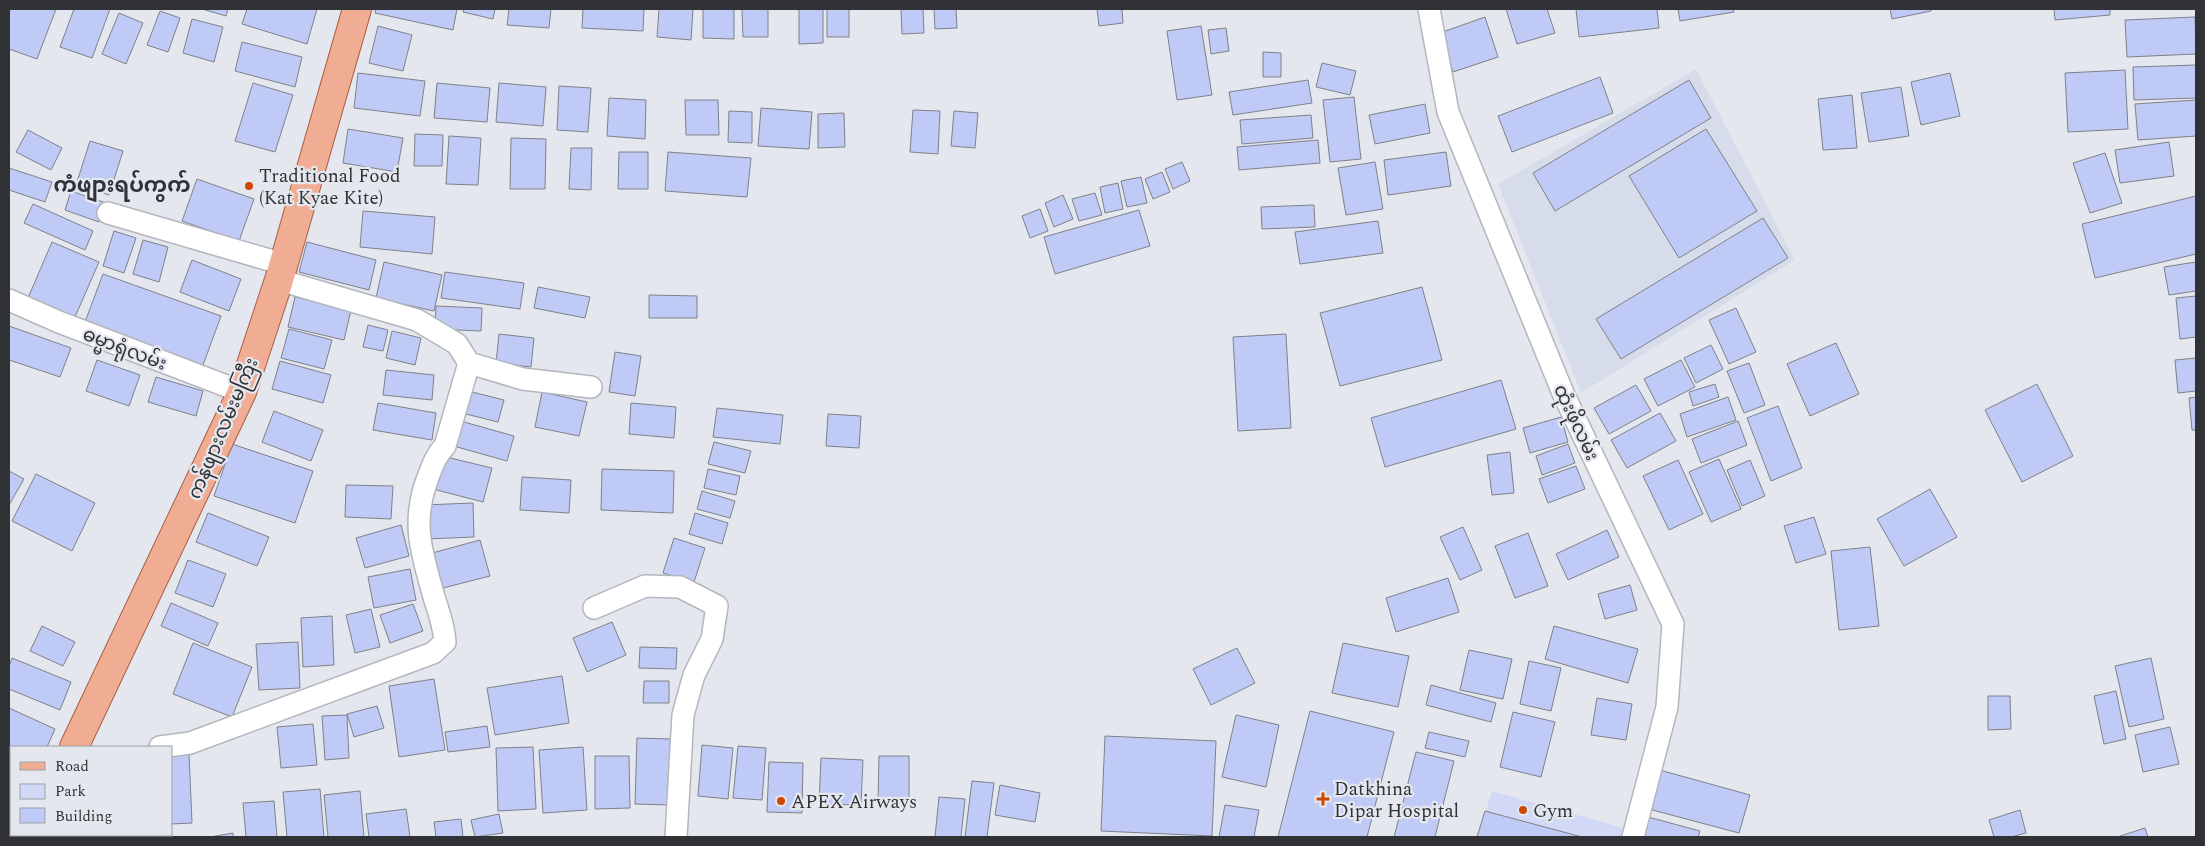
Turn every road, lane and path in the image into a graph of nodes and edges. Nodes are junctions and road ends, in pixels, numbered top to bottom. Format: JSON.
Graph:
{"nodes":[{"id":1,"x":357,"y":9,"type":"edge"},
{"id":2,"x":1429,"y":9,"type":"edge"},
{"id":3,"x":108,"y":213,"type":"dead end"},
{"id":4,"x":281,"y":272,"type":"junction"},
{"id":5,"x":9,"y":300,"type":"edge"},
{"id":6,"x":469,"y":363,"type":"junction"},
{"id":7,"x":591,"y":387,"type":"dead end"},
{"id":8,"x":242,"y":392,"type":"junction"},
{"id":9,"x":594,"y":608,"type":"dead end"},
{"id":10,"x":74,"y":746,"type":"edge"},
{"id":11,"x":168,"y":746,"type":"edge"},
{"id":12,"x":676,"y":837,"type":"edge"},
{"id":13,"x":1633,"y":837,"type":"edge"}],
"edges":[{"from":1,"to":4,"type":"main road","name":"ကန်ဖျားလမ်းမကြီး"},
{"from":2,"to":13,"type":"street","name":"ထုံးဖိုလမ်း"},
{"from":3,"to":4,"type":"street"},
{"from":4,"to":6,"type":"street"},
{"from":4,"to":8,"type":"main road","name":"ကန်ဖျားလမ်းမကြီး"},
{"from":5,"to":8,"type":"street","name":"ဓမ္မာရုံလမ်း"},
{"from":6,"to":7,"type":"street"},
{"from":6,"to":11,"type":"street"},
{"from":8,"to":10,"type":"main road","name":"ကန်ဖျားလမ်းမကြီး"},
{"from":9,"to":12,"type":"street"}]}
